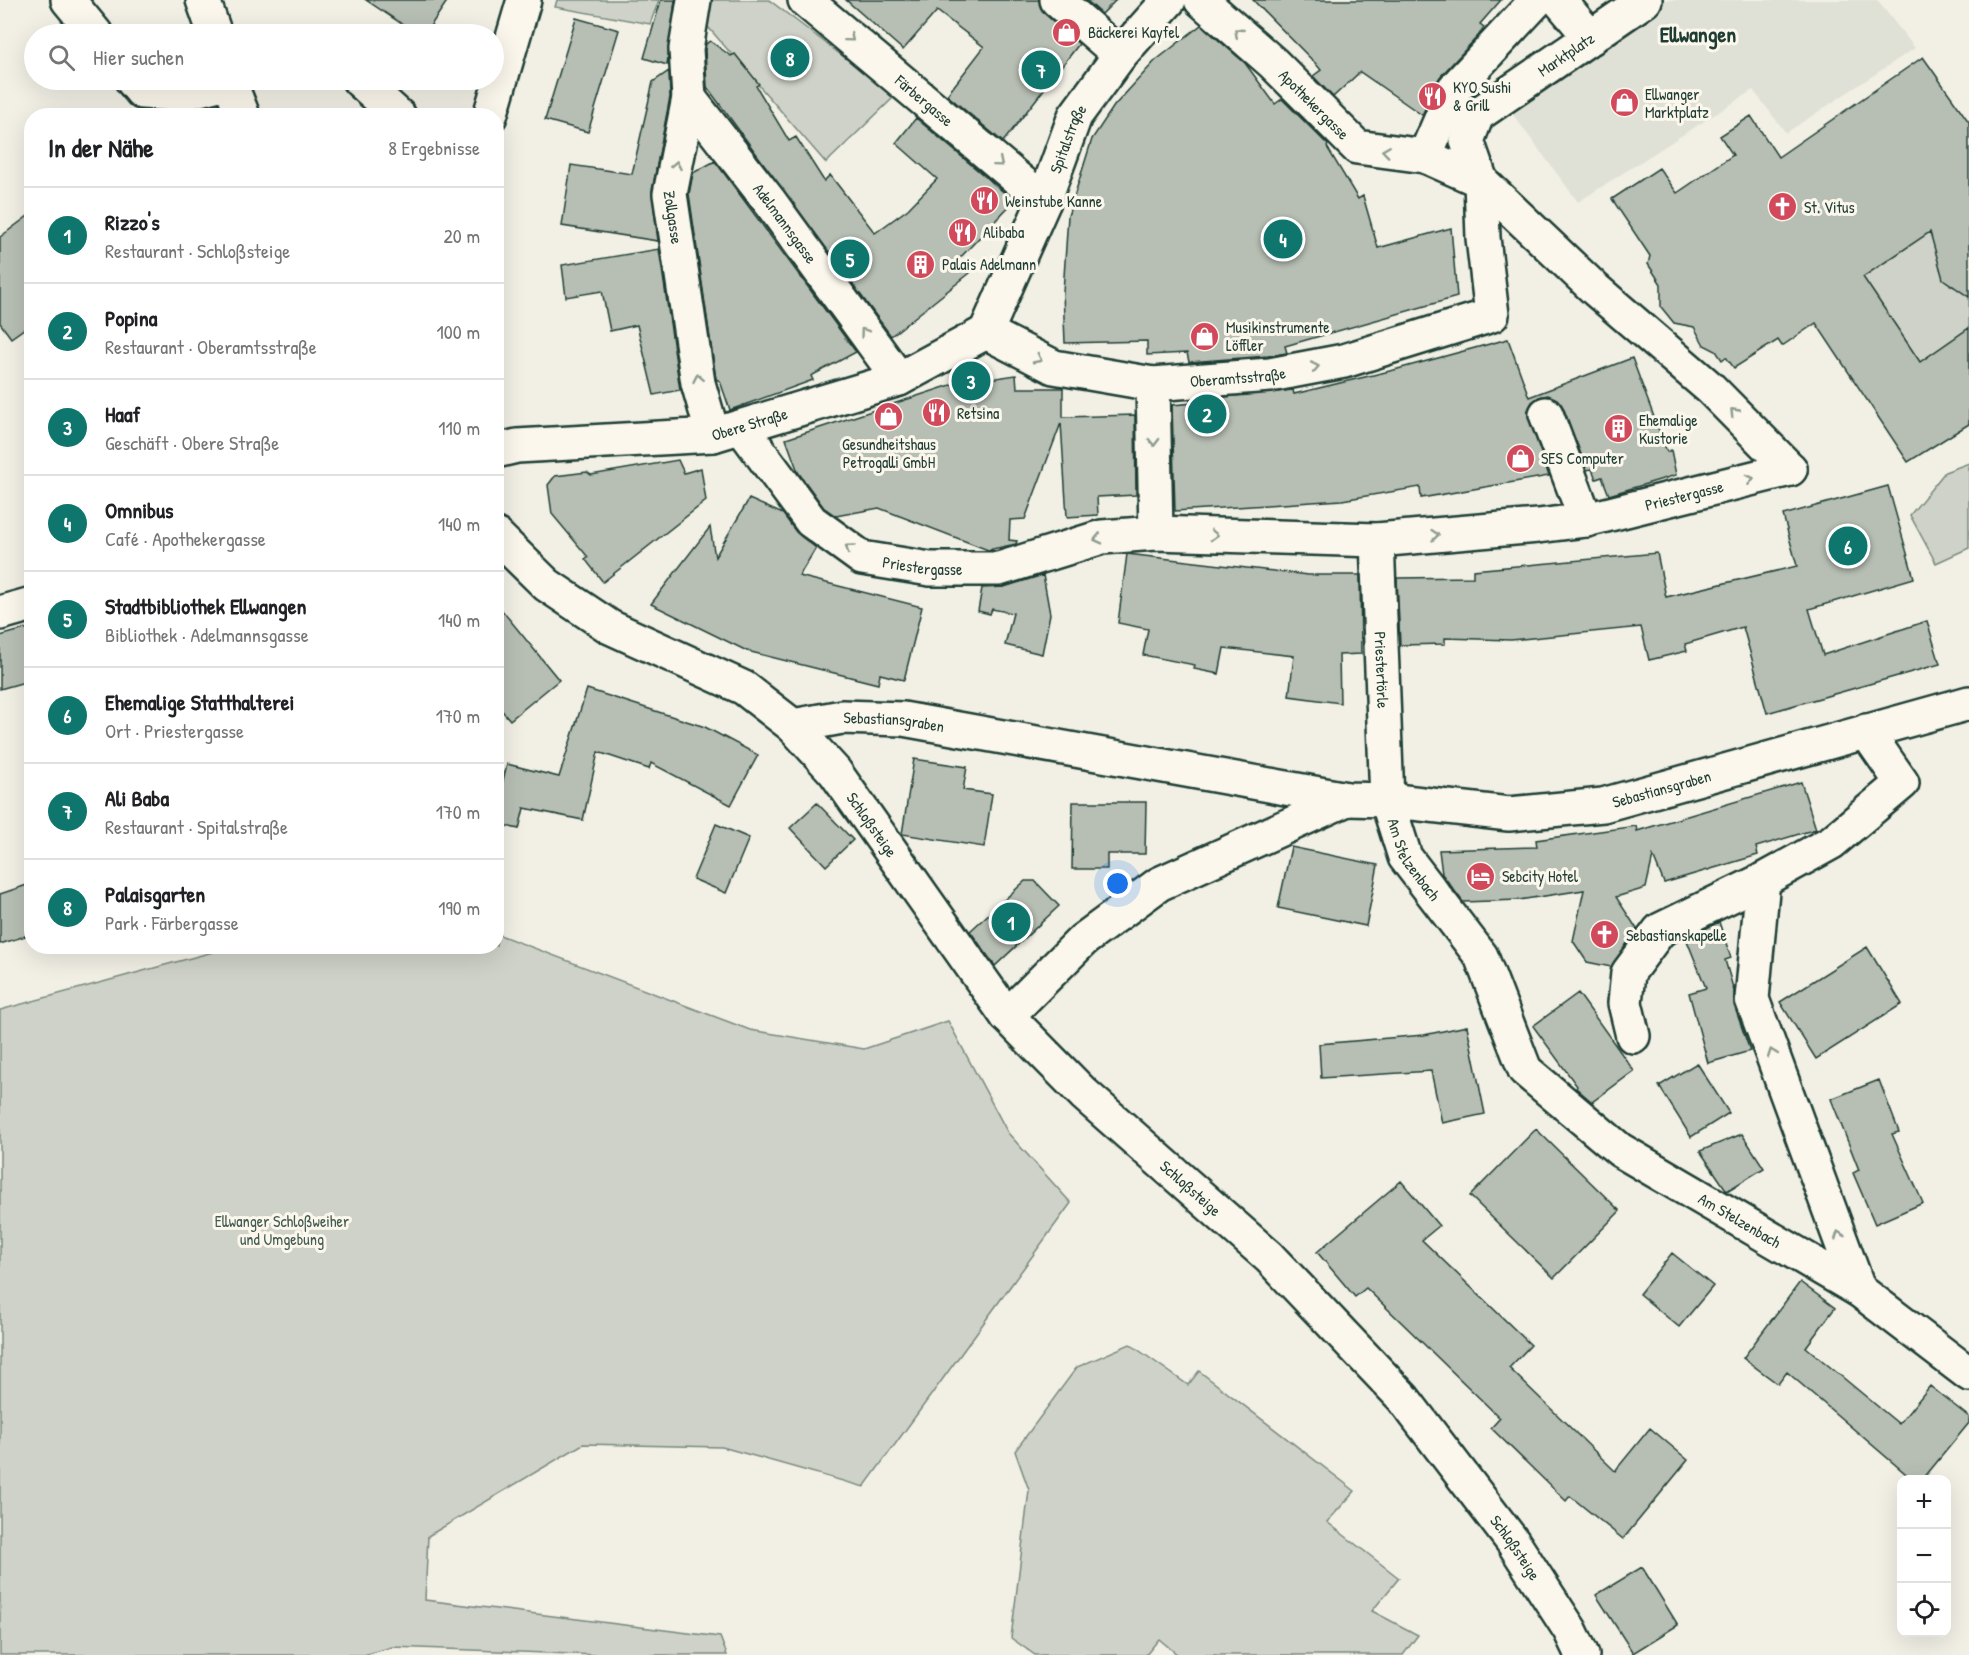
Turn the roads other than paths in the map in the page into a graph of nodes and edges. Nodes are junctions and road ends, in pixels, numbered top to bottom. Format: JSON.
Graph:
{"nodes":[{"id":1,"x":68,"y":0,"type":"edge"},
{"id":2,"x":203,"y":0,"type":"edge"},
{"id":3,"x":524,"y":0,"type":"edge"},
{"id":4,"x":694,"y":0,"type":"edge"},
{"id":5,"x":805,"y":0,"type":"edge"},
{"id":6,"x":1057,"y":0,"type":"edge"},
{"id":7,"x":1170,"y":0,"type":"edge"},
{"id":8,"x":1201,"y":0,"type":"edge"},
{"id":9,"x":1537,"y":0,"type":"edge"},
{"id":10,"x":1559,"y":0,"type":"edge"},
{"id":11,"x":1645,"y":0,"type":"edge"},
{"id":12,"x":88,"y":24,"type":"edge"},
{"id":13,"x":211,"y":24,"type":"edge"},
{"id":14,"x":1591,"y":38,"type":"junction"},
{"id":15,"x":1120,"y":55,"type":"junction"},
{"id":16,"x":504,"y":68,"type":"edge"},
{"id":17,"x":140,"y":90,"type":"edge"},
{"id":18,"x":195,"y":90,"type":"edge"},
{"id":19,"x":234,"y":90,"type":"edge"},
{"id":20,"x":370,"y":90,"type":"edge"},
{"id":21,"x":498,"y":90,"type":"edge"},
{"id":22,"x":689,"y":98,"type":"junction"},
{"id":23,"x":240,"y":108,"type":"edge"},
{"id":24,"x":390,"y":108,"type":"edge"},
{"id":25,"x":492,"y":108,"type":"edge"},
{"id":26,"x":1425,"y":156,"type":"junction"},
{"id":27,"x":1481,"y":181,"type":"junction"},
{"id":28,"x":1044,"y":201,"type":"junction"},
{"id":29,"x":1492,"y":315,"type":"joint"},
{"id":30,"x":986,"y":332,"type":"junction"},
{"id":31,"x":899,"y":379,"type":"junction"},
{"id":32,"x":1153,"y":384,"type":"junction"},
{"id":33,"x":1546,"y":414,"type":"dead end"},
{"id":34,"x":728,"y":431,"type":"junction"},
{"id":35,"x":504,"y":449,"type":"edge"},
{"id":36,"x":1586,"y":520,"type":"junction"},
{"id":37,"x":1156,"y":533,"type":"junction"},
{"id":38,"x":1377,"y":540,"type":"junction"},
{"id":39,"x":504,"y":543,"type":"edge"},
{"id":40,"x":24,"y":606,"type":"edge"},
{"id":41,"x":0,"y":613,"type":"edge"},
{"id":42,"x":1969,"y":703,"type":"edge"},
{"id":43,"x":793,"y":726,"type":"junction"},
{"id":44,"x":1866,"y":731,"type":"junction"},
{"id":45,"x":1347,"y":799,"type":"junction"},
{"id":46,"x":1387,"y":800,"type":"junction"},
{"id":47,"x":1763,"y":880,"type":"junction"},
{"id":48,"x":1007,"y":1016,"type":"junction"},
{"id":49,"x":1633,"y":1036,"type":"dead end"},
{"id":50,"x":1860,"y":1290,"type":"junction"},
{"id":51,"x":1969,"y":1374,"type":"edge"},
{"id":52,"x":1582,"y":1655,"type":"edge"}],
"edges":[{"from":1,"to":12,"type":"street"},
{"from":2,"to":13,"type":"street"},
{"from":3,"to":16,"type":"street"},
{"from":4,"to":22,"type":"street","name":"Zollgasse"},
{"from":5,"to":28,"type":"street","name":"Färbergasse","one_way":true},
{"from":6,"to":15,"type":"street"},
{"from":7,"to":15,"type":"street","name":"Spitalstraße"},
{"from":26,"to":8,"type":"street","name":"Apothekergasse","one_way":true},
{"from":9,"to":26,"type":"street"},
{"from":10,"to":14,"type":"street"},
{"from":11,"to":14,"type":"street","name":"Marktplatz"},
{"from":14,"to":27,"type":"street","name":"Marktplatz"},
{"from":15,"to":28,"type":"street","name":"Spitalstraße"},
{"from":17,"to":18,"type":"street"},
{"from":19,"to":23,"type":"street"},
{"from":20,"to":24,"type":"street"},
{"from":21,"to":25,"type":"street"},
{"from":31,"to":22,"type":"street","name":"Adelmannsgasse","one_way":true},
{"from":34,"to":22,"type":"street","name":"Zollgasse","one_way":true},
{"from":26,"to":27,"type":"street","name":"Apothekergasse"},
{"from":27,"to":29,"type":"street","name":"Marktplatz"},
{"from":36,"to":27,"type":"street","name":"Priestergasse","one_way":true},
{"from":28,"to":30,"type":"street","name":"Spitalstraße"},
{"from":32,"to":29,"type":"street","name":"Oberamtsstraße","one_way":true},
{"from":30,"to":31,"type":"street","name":"Obere Straße"},
{"from":30,"to":32,"type":"street","name":"Oberamtsstraße","one_way":true},
{"from":31,"to":34,"type":"street","name":"Obere Straße"},
{"from":32,"to":37,"type":"street","one_way":true},
{"from":33,"to":36,"type":"street"},
{"from":34,"to":35,"type":"street","name":"Obere Straße"},
{"from":37,"to":34,"type":"street","name":"Priestergasse","one_way":true},
{"from":38,"to":36,"type":"street","name":"Priestergasse","one_way":true},
{"from":37,"to":38,"type":"street","name":"Priestergasse","one_way":true},
{"from":38,"to":46,"type":"street","name":"Priestertörle"},
{"from":39,"to":43,"type":"street"},
{"from":40,"to":41,"type":"street"},
{"from":42,"to":44,"type":"street","name":"Sebastiansgraben"},
{"from":43,"to":45,"type":"street","name":"Sebastiansgraben"},
{"from":43,"to":48,"type":"street","name":"Schloßsteige"},
{"from":44,"to":46,"type":"street","name":"Sebastiansgraben"},
{"from":44,"to":47,"type":"street"},
{"from":45,"to":46,"type":"street","name":"Sebastiansgraben"},
{"from":45,"to":48,"type":"street","name":"Sebastiansgraben"},
{"from":46,"to":50,"type":"street","name":"Am Stelzenbach"},
{"from":47,"to":49,"type":"street"},
{"from":50,"to":47,"type":"street","one_way":true},
{"from":48,"to":52,"type":"street","name":"Schloßsteige"},
{"from":50,"to":51,"type":"street","name":"Am Stelzenbach"}]}
